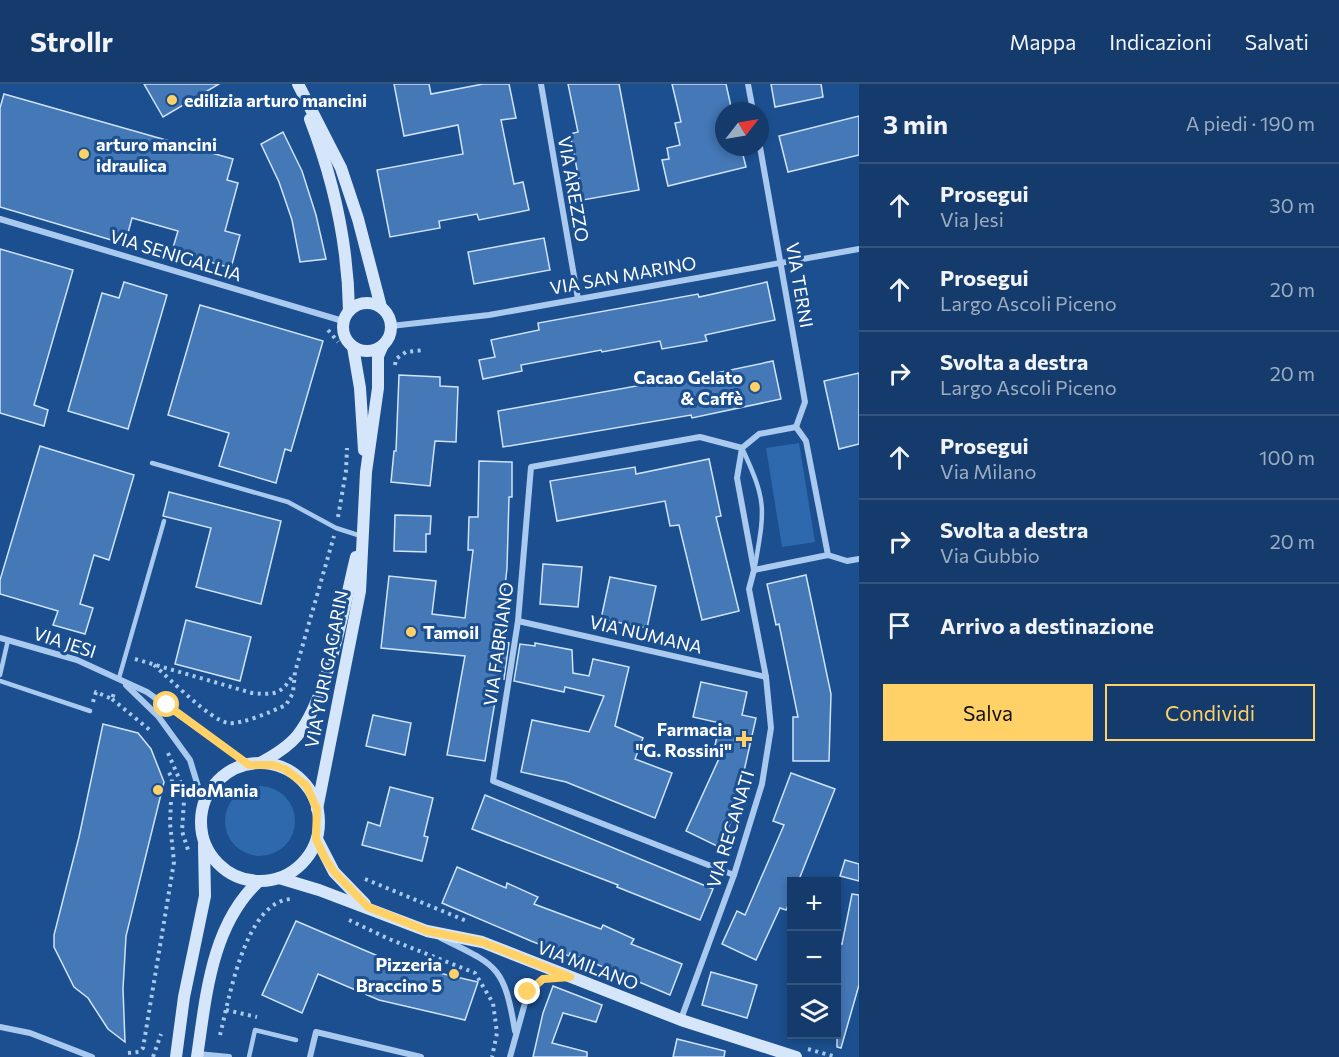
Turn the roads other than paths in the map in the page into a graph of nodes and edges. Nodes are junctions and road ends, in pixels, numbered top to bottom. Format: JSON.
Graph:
{"nodes":[{"id":1,"x":297,"y":84,"type":"edge"},
{"id":2,"x":541,"y":84,"type":"edge"},
{"id":3,"x":748,"y":84,"type":"edge"},
{"id":4,"x":751,"y":102,"type":"edge"},
{"id":5,"x":762,"y":156,"type":"edge"},
{"id":6,"x":0,"y":219,"type":"edge"},
{"id":7,"x":859,"y":249,"type":"edge"},
{"id":8,"x":781,"y":262,"type":"junction"},
{"id":9,"x":578,"y":299,"type":"junction"},
{"id":10,"x":381,"y":307,"type":"junction"},
{"id":11,"x":346,"y":316,"type":"junction"},
{"id":12,"x":391,"y":326,"type":"junction"},
{"id":13,"x":353,"y":347,"type":"junction"},
{"id":14,"x":382,"y":347,"type":"junction"},
{"id":15,"x":796,"y":427,"type":"junction"},
{"id":16,"x":742,"y":448,"type":"junction"},
{"id":17,"x":152,"y":464,"type":"dead end"},
{"id":18,"x":366,"y":472,"type":"junction"},
{"id":19,"x":164,"y":521,"type":"dead end"},
{"id":20,"x":361,"y":536,"type":"junction"},
{"id":21,"x":828,"y":555,"type":"junction"},
{"id":22,"x":859,"y":559,"type":"edge"},
{"id":23,"x":754,"y":570,"type":"junction"},
{"id":24,"x":518,"y":621,"type":"junction"},
{"id":25,"x":0,"y":638,"type":"edge"},
{"id":26,"x":8,"y":640,"type":"junction"},
{"id":27,"x":0,"y":675,"type":"edge"},
{"id":28,"x":766,"y":677,"type":"junction"},
{"id":29,"x":119,"y":678,"type":"junction"},
{"id":30,"x":0,"y":681,"type":"edge"},
{"id":31,"x":90,"y":711,"type":"road end"},
{"id":32,"x":254,"y":764,"type":"junction"},
{"id":33,"x":204,"y":806,"type":"junction"},
{"id":34,"x":317,"y":809,"type":"junction"},
{"id":35,"x":316,"y":839,"type":"junction"},
{"id":36,"x":204,"y":841,"type":"junction"},
{"id":37,"x":734,"y":874,"type":"junction"},
{"id":38,"x":279,"y":878,"type":"junction"},
{"id":39,"x":259,"y":881,"type":"junction"},
{"id":40,"x":368,"y":907,"type":"junction"},
{"id":41,"x":427,"y":931,"type":"junction"},
{"id":42,"x":570,"y":977,"type":"junction"},
{"id":43,"x":681,"y":1020,"type":"junction"},
{"id":44,"x":0,"y":1027,"type":"edge"},
{"id":45,"x":515,"y":1031,"type":"junction"},
{"id":46,"x":296,"y":1040,"type":"dead end"},
{"id":47,"x":197,"y":1056,"type":"edge"},
{"id":48,"x":92,"y":1057,"type":"edge"},
{"id":49,"x":176,"y":1057,"type":"edge"},
{"id":50,"x":229,"y":1057,"type":"edge"},
{"id":51,"x":249,"y":1057,"type":"edge"},
{"id":52,"x":310,"y":1057,"type":"edge"},
{"id":53,"x":422,"y":1057,"type":"edge"},
{"id":54,"x":510,"y":1057,"type":"edge"},
{"id":55,"x":796,"y":1057,"type":"edge"}],
"edges":[{"from":1,"to":10,"type":"main road","name":"VIA YURI GAGARIN"},
{"from":1,"to":11,"type":"main road","name":"VIA YURI GAGARIN"},
{"from":2,"to":9,"type":"street","name":"VIA AREZZO"},
{"from":3,"to":4,"type":"street"},
{"from":5,"to":8,"type":"street","name":"VIA TERNI"},
{"from":6,"to":11,"type":"street","name":"VIA SENIGALLIA"},
{"from":7,"to":8,"type":"street","name":"VIA SAN MARINO"},
{"from":8,"to":9,"type":"street","name":"VIA SAN MARINO"},
{"from":8,"to":15,"type":"street","name":"VIA TERNI"},
{"from":9,"to":12,"type":"street","name":"VIA SAN MARINO"},
{"from":10,"to":11,"type":"main road"},
{"from":10,"to":12,"type":"main road","name":"VIA YURI GAGARIN"},
{"from":11,"to":13,"type":"main road","name":"VIA YURI GAGARIN"},
{"from":12,"to":14,"type":"main road","name":"VIA YURI GAGARIN"},
{"from":13,"to":14,"type":"main road"},
{"from":13,"to":18,"type":"main road","name":"VIA YURI GAGARIN"},
{"from":14,"to":18,"type":"main road","name":"VIA YURI GAGARIN"},
{"from":15,"to":16,"type":"street"},
{"from":15,"to":21,"type":"street"},
{"from":16,"to":23,"type":"street","name":"VIA RECANATI"},
{"from":16,"to":23,"type":"lane"},
{"from":16,"to":24,"type":"street","name":"VIA FABRIANO"},
{"from":17,"to":20,"type":"lane"},
{"from":18,"to":20,"type":"main road","name":"VIA YURI GAGARIN"},
{"from":19,"to":29,"type":"lane"},
{"from":20,"to":32,"type":"main road","name":"VIA YURI GAGARIN"},
{"from":20,"to":34,"type":"main road","name":"VIA YURI GAGARIN"},
{"from":21,"to":22,"type":"street"},
{"from":21,"to":23,"type":"street"},
{"from":23,"to":28,"type":"street","name":"VIA RECANATI"},
{"from":24,"to":28,"type":"street","name":"VIA NUMANA"},
{"from":24,"to":37,"type":"street","name":"VIA FABRIANO"},
{"from":25,"to":26,"type":"street","name":"VIA JESI"},
{"from":26,"to":27,"type":"lane"},
{"from":26,"to":29,"type":"street","name":"VIA JESI"},
{"from":28,"to":37,"type":"street","name":"VIA RECANATI"},
{"from":29,"to":32,"type":"street","name":"VIA JESI"},
{"from":29,"to":33,"type":"street","name":"VIA JESI"},
{"from":30,"to":31,"type":"lane"},
{"from":32,"to":33,"type":"main road"},
{"from":32,"to":34,"type":"main road"},
{"from":33,"to":36,"type":"main road"},
{"from":34,"to":35,"type":"main road"},
{"from":35,"to":38,"type":"main road"},
{"from":35,"to":40,"type":"main road","name":"VIA MILANO"},
{"from":36,"to":39,"type":"main road"},
{"from":36,"to":49,"type":"main road"},
{"from":37,"to":43,"type":"street","name":"VIA RECANATI"},
{"from":38,"to":39,"type":"main road"},
{"from":38,"to":40,"type":"main road","name":"VIA MILANO"},
{"from":39,"to":47,"type":"main road"},
{"from":40,"to":41,"type":"main road","name":"VIA MILANO"},
{"from":41,"to":42,"type":"main road","name":"VIA MILANO"},
{"from":41,"to":45,"type":"street"},
{"from":42,"to":43,"type":"main road","name":"VIA MILANO"},
{"from":42,"to":45,"type":"street"},
{"from":43,"to":55,"type":"main road","name":"VIA MILANO"},
{"from":44,"to":48,"type":"street"},
{"from":45,"to":54,"type":"street"},
{"from":46,"to":51,"type":"lane"},
{"from":47,"to":50,"type":"street"},
{"from":52,"to":53,"type":"street"}]}
